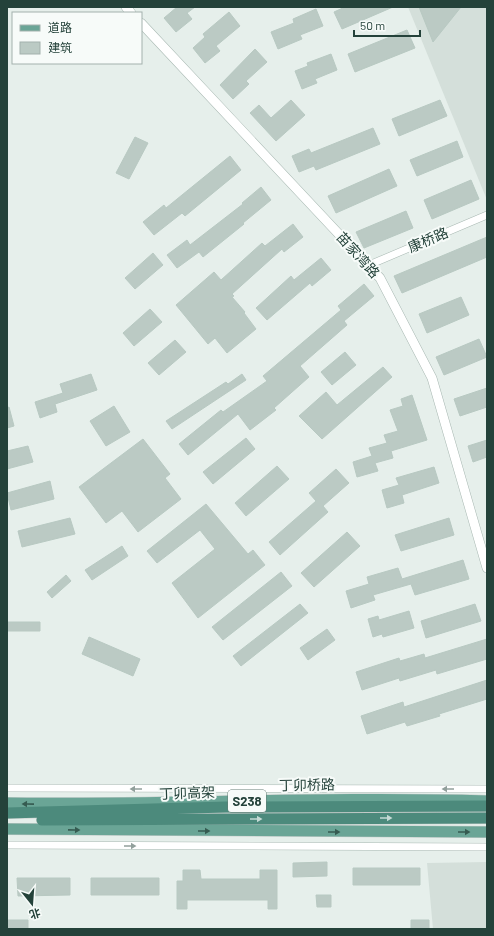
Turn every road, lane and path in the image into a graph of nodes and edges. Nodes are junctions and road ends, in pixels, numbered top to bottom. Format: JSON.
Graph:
{"nodes":[{"id":1,"x":142,"y":24,"type":"edge"},
{"id":2,"x":487,"y":215,"type":"edge"},
{"id":3,"x":368,"y":266,"type":"junction"},
{"id":4,"x":487,"y":568,"type":"edge"},
{"id":5,"x":7,"y":788,"type":"edge"},
{"id":6,"x":487,"y":789,"type":"edge"},
{"id":7,"x":487,"y":801,"type":"edge"},
{"id":8,"x":7,"y":803,"type":"edge"},
{"id":9,"x":487,"y":806,"type":"edge"},
{"id":10,"x":7,"y":813,"type":"edge"},
{"id":11,"x":487,"y":818,"type":"edge"},
{"id":12,"x":7,"y":820,"type":"edge"},
{"id":13,"x":7,"y":829,"type":"edge"},
{"id":14,"x":487,"y":832,"type":"edge"},
{"id":15,"x":7,"y":845,"type":"edge"},
{"id":16,"x":487,"y":847,"type":"edge"}],
"edges":[{"from":1,"to":3,"type":"street","name":"苗家湾路"},
{"from":2,"to":3,"type":"street","name":"康桥路"},
{"from":3,"to":4,"type":"street","name":"苗家湾路"},
{"from":6,"to":5,"type":"street","one_way":true},
{"from":7,"to":8,"type":"main road","name":"丁卯桥路","number":"S238","one_way":true},
{"from":9,"to":10,"type":"highway","name":"丁卯高架","number":"S238"},
{"from":12,"to":11,"type":"highway","name":"丁卯高架","number":"S238","one_way":true},
{"from":13,"to":14,"type":"main road","number":"S238","one_way":true},
{"from":15,"to":16,"type":"street","one_way":true}]}
